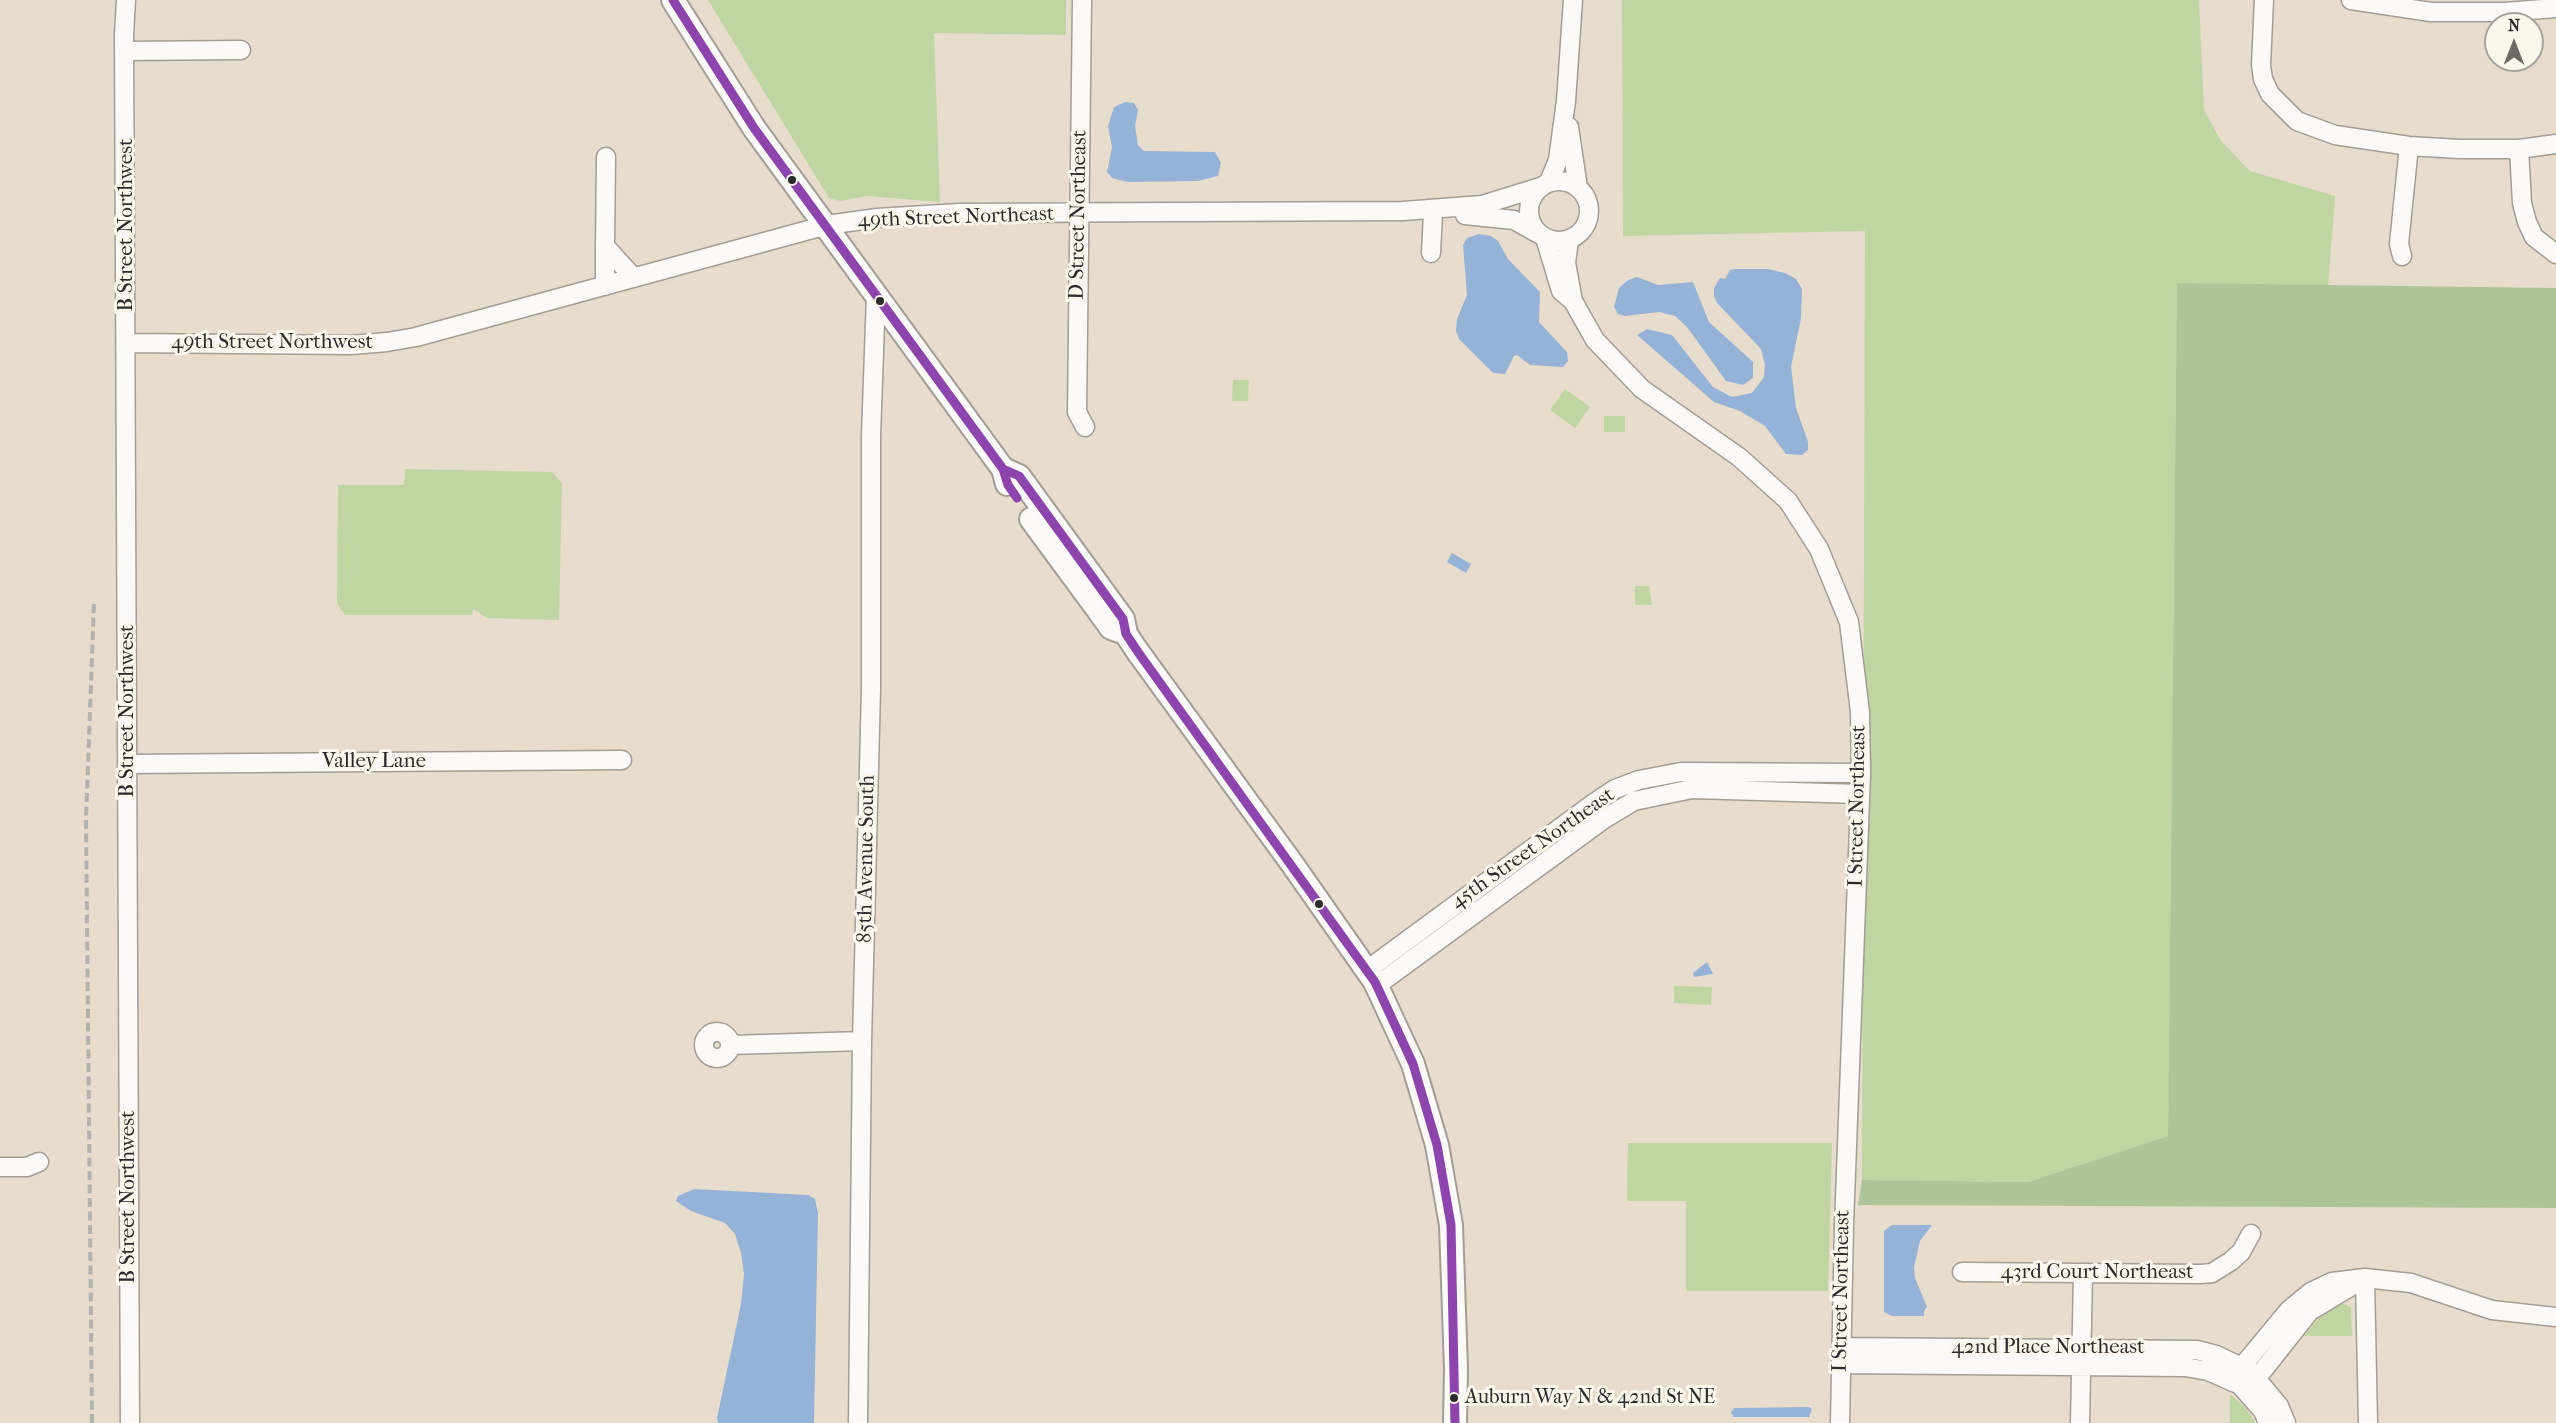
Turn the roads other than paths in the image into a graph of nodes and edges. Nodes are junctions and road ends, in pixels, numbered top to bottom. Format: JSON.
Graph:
{"nodes":[{"id":1,"x":126,"y":0,"type":"edge"},
{"id":2,"x":673,"y":0,"type":"edge"},
{"id":3,"x":1082,"y":0,"type":"edge"},
{"id":4,"x":1573,"y":0,"type":"edge"},
{"id":5,"x":2264,"y":0,"type":"edge"},
{"id":6,"x":2351,"y":0,"type":"edge"},
{"id":7,"x":2416,"y":5,"type":"edge"},
{"id":8,"x":2556,"y":8,"type":"edge"},
{"id":9,"x":241,"y":50,"type":"dead end"},
{"id":10,"x":125,"y":51,"type":"junction"},
{"id":11,"x":1566,"y":102,"type":"junction"},
{"id":12,"x":2556,"y":144,"type":"edge"},
{"id":13,"x":2409,"y":146,"type":"junction"},
{"id":14,"x":2519,"y":148,"type":"junction"},
{"id":15,"x":606,"y":157,"type":"dead end"},
{"id":16,"x":1544,"y":184,"type":"junction"},
{"id":17,"x":1578,"y":188,"type":"junction"},
{"id":18,"x":1403,"y":211,"type":"junction"},
{"id":19,"x":1080,"y":213,"type":"junction"},
{"id":20,"x":1433,"y":213,"type":"junction"},
{"id":21,"x":827,"y":225,"type":"junction"},
{"id":22,"x":1541,"y":235,"type":"junction"},
{"id":23,"x":1569,"y":240,"type":"junction"},
{"id":24,"x":605,"y":246,"type":"junction"},
{"id":25,"x":1431,"y":253,"type":"dead end"},
{"id":26,"x":2556,"y":254,"type":"edge"},
{"id":27,"x":2402,"y":256,"type":"dead end"},
{"id":28,"x":634,"y":278,"type":"junction"},
{"id":29,"x":605,"y":286,"type":"junction"},
{"id":30,"x":876,"y":295,"type":"junction"},
{"id":31,"x":1574,"y":301,"type":"junction"},
{"id":32,"x":416,"y":337,"type":"joint"},
{"id":33,"x":127,"y":343,"type":"junction"},
{"id":34,"x":1085,"y":427,"type":"dead end"},
{"id":35,"x":1003,"y":469,"type":"junction"},
{"id":36,"x":1125,"y":632,"type":"junction"},
{"id":37,"x":622,"y":760,"type":"dead end"},
{"id":38,"x":127,"y":764,"type":"junction"},
{"id":39,"x":1861,"y":773,"type":"junction"},
{"id":40,"x":1860,"y":794,"type":"junction"},
{"id":41,"x":1371,"y":978,"type":"junction"},
{"id":42,"x":862,"y":1041,"type":"junction"},
{"id":43,"x":730,"y":1045,"type":"dead end"},
{"id":44,"x":39,"y":1162,"type":"dead end"},
{"id":45,"x":0,"y":1167,"type":"edge"},
{"id":46,"x":2251,"y":1234,"type":"dead end"},
{"id":47,"x":1962,"y":1272,"type":"dead end"},
{"id":48,"x":2083,"y":1273,"type":"junction"},
{"id":49,"x":2365,"y":1278,"type":"junction"},
{"id":50,"x":2556,"y":1317,"type":"edge"},
{"id":51,"x":1841,"y":1356,"type":"junction"},
{"id":52,"x":2081,"y":1357,"type":"junction"},
{"id":53,"x":2245,"y":1379,"type":"junction"},
{"id":54,"x":130,"y":1423,"type":"edge"},
{"id":55,"x":858,"y":1423,"type":"edge"},
{"id":56,"x":1455,"y":1423,"type":"edge"},
{"id":57,"x":1840,"y":1423,"type":"edge"},
{"id":58,"x":2080,"y":1423,"type":"edge"},
{"id":59,"x":2268,"y":1423,"type":"edge"},
{"id":60,"x":2286,"y":1423,"type":"edge"},
{"id":61,"x":2368,"y":1423,"type":"edge"}],
"edges":[{"from":1,"to":10,"type":"street","name":"B Street Northwest"},
{"from":2,"to":21,"type":"main road"},
{"from":3,"to":19,"type":"street","name":"D Street Northeast"},
{"from":4,"to":11,"type":"street"},
{"from":5,"to":13,"type":"street"},
{"from":6,"to":7,"type":"street"},
{"from":7,"to":8,"type":"street"},
{"from":9,"to":10,"type":"street"},
{"from":10,"to":33,"type":"street","name":"B Street Northwest"},
{"from":11,"to":16,"type":"street"},
{"from":11,"to":17,"type":"street"},
{"from":12,"to":14,"type":"street"},
{"from":13,"to":14,"type":"street"},
{"from":13,"to":27,"type":"street"},
{"from":14,"to":26,"type":"street"},
{"from":15,"to":24,"type":"street"},
{"from":16,"to":17,"type":"street"},
{"from":16,"to":18,"type":"street","name":"49th Street Northeast"},
{"from":16,"to":22,"type":"street"},
{"from":17,"to":23,"type":"street"},
{"from":18,"to":19,"type":"street","name":"49th Street Northeast"},
{"from":18,"to":20,"type":"street","name":"49th Street Northeast"},
{"from":19,"to":21,"type":"street","name":"49th Street Northeast"},
{"from":19,"to":34,"type":"street","name":"D Street Northeast"},
{"from":20,"to":22,"type":"street","name":"49th Street Northeast"},
{"from":20,"to":25,"type":"street"},
{"from":21,"to":28,"type":"street","name":"49th Street Northeast"},
{"from":21,"to":30,"type":"main road"},
{"from":22,"to":23,"type":"street"},
{"from":22,"to":31,"type":"street","name":"I Street Northeast"},
{"from":23,"to":31,"type":"street","name":"I Street Northeast"},
{"from":24,"to":28,"type":"street"},
{"from":24,"to":29,"type":"street"},
{"from":28,"to":29,"type":"street","name":"49th Street Northeast"},
{"from":29,"to":32,"type":"street","name":"49th Street Northeast"},
{"from":30,"to":35,"type":"main road"},
{"from":30,"to":42,"type":"street","name":"85th Avenue South"},
{"from":31,"to":39,"type":"street","name":"I Street Northeast"},
{"from":32,"to":33,"type":"street","name":"49th Street Northwest"},
{"from":33,"to":38,"type":"street","name":"B Street Northwest"},
{"from":35,"to":36,"type":"main road"},
{"from":35,"to":36,"type":"main road"},
{"from":36,"to":41,"type":"main road"},
{"from":37,"to":38,"type":"street","name":"Valley Lane"},
{"from":38,"to":54,"type":"street","name":"B Street Northwest"},
{"from":39,"to":40,"type":"street","name":"I Street Northeast"},
{"from":39,"to":41,"type":"street","name":"45th Street Northeast"},
{"from":40,"to":41,"type":"street","name":"45th Street Northeast"},
{"from":40,"to":51,"type":"street","name":"I Street Northeast"},
{"from":41,"to":56,"type":"main road"},
{"from":42,"to":43,"type":"street"},
{"from":42,"to":55,"type":"street","name":"85th Avenue South"},
{"from":44,"to":45,"type":"street"},
{"from":46,"to":48,"type":"street","name":"43rd Court Northeast"},
{"from":47,"to":48,"type":"street","name":"43rd Court Northeast"},
{"from":48,"to":52,"type":"street"},
{"from":49,"to":50,"type":"street"},
{"from":49,"to":53,"type":"street"},
{"from":49,"to":61,"type":"street"},
{"from":51,"to":52,"type":"street","name":"42nd Place Northeast"},
{"from":51,"to":57,"type":"street","name":"I Street Northeast"},
{"from":52,"to":53,"type":"street","name":"42nd Place Northeast"},
{"from":52,"to":58,"type":"street"},
{"from":53,"to":59,"type":"street"},
{"from":53,"to":60,"type":"street"}]}
